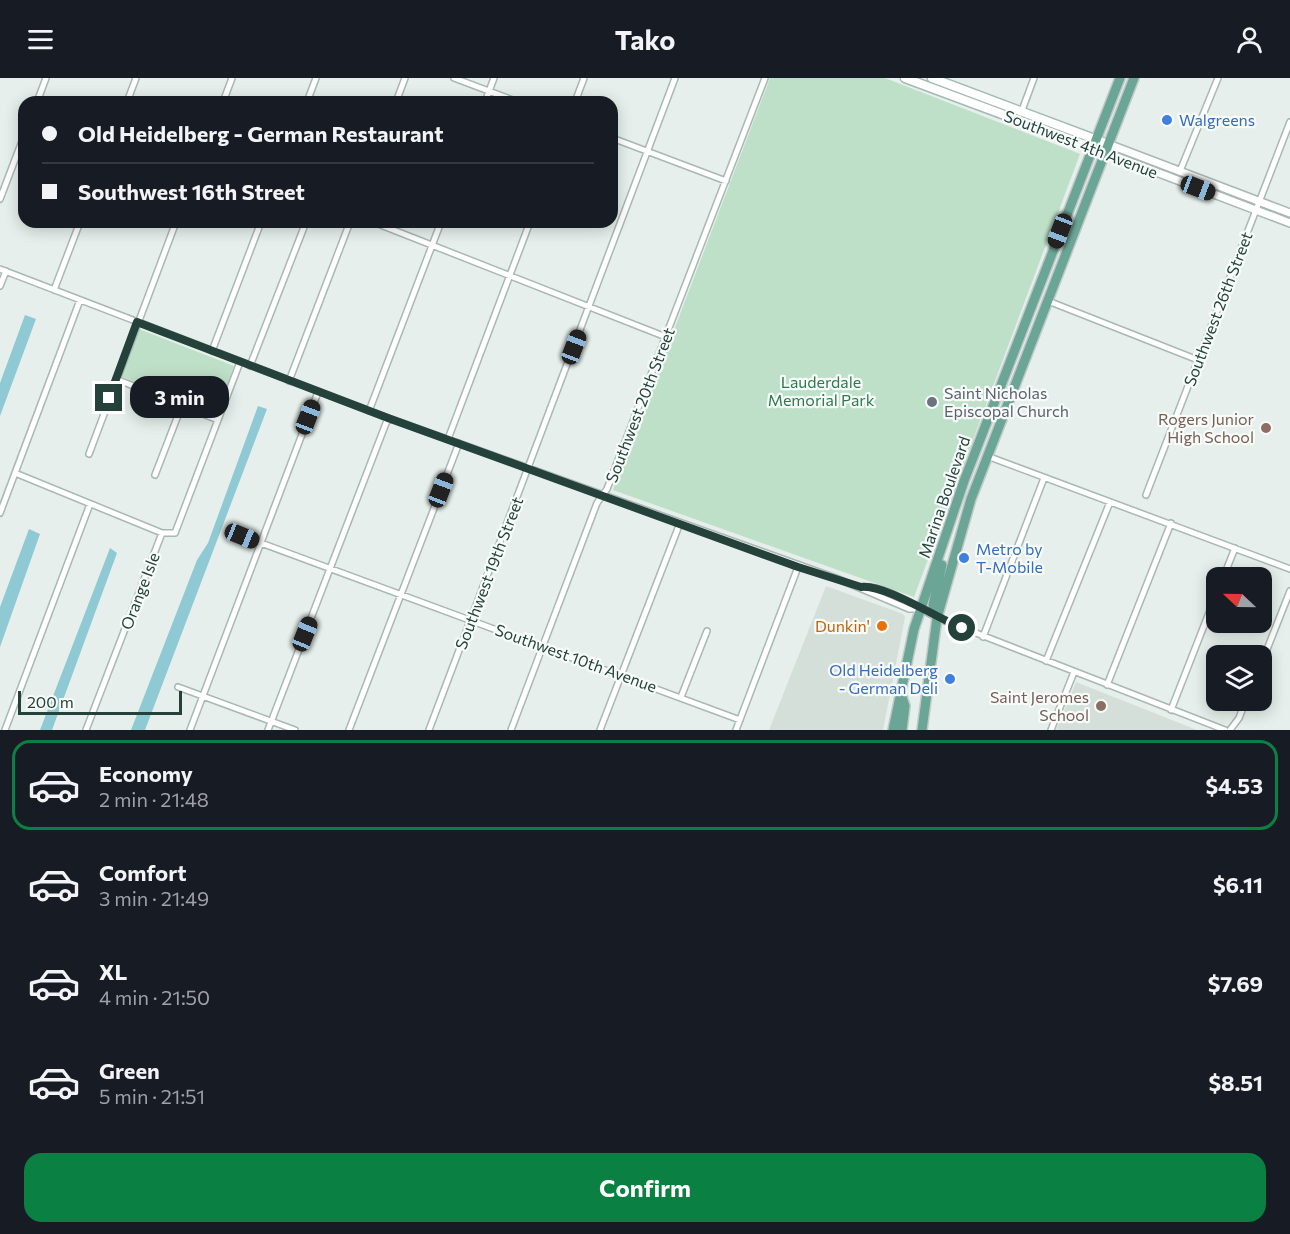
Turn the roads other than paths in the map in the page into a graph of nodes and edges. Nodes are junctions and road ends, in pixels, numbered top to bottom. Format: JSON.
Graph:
{"nodes":[{"id":1,"x":46,"y":78,"type":"edge"},
{"id":2,"x":136,"y":78,"type":"edge"},
{"id":3,"x":232,"y":78,"type":"edge"},
{"id":4,"x":316,"y":78,"type":"edge"},
{"id":5,"x":405,"y":78,"type":"edge"},
{"id":6,"x":454,"y":78,"type":"edge"},
{"id":7,"x":494,"y":78,"type":"edge"},
{"id":8,"x":584,"y":78,"type":"edge"},
{"id":9,"x":675,"y":78,"type":"edge"},
{"id":10,"x":765,"y":78,"type":"edge"},
{"id":11,"x":905,"y":78,"type":"edge"},
{"id":12,"x":932,"y":78,"type":"edge"},
{"id":13,"x":1034,"y":78,"type":"edge"},
{"id":14,"x":1120,"y":78,"type":"edge"},
{"id":15,"x":1134,"y":78,"type":"edge"},
{"id":16,"x":1218,"y":78,"type":"edge"},
{"id":17,"x":943,"y":84,"type":"edge"},
{"id":18,"x":489,"y":92,"type":"junction"},
{"id":19,"x":39,"y":96,"type":"edge"},
{"id":20,"x":129,"y":96,"type":"edge"},
{"id":21,"x":225,"y":96,"type":"edge"},
{"id":22,"x":309,"y":96,"type":"edge"},
{"id":23,"x":398,"y":96,"type":"edge"},
{"id":24,"x":487,"y":96,"type":"edge"},
{"id":25,"x":501,"y":96,"type":"edge"},
{"id":26,"x":577,"y":96,"type":"edge"},
{"id":27,"x":1019,"y":116,"type":"junction"},
{"id":28,"x":1290,"y":122,"type":"edge"},
{"id":29,"x":618,"y":140,"type":"edge"},
{"id":30,"x":1094,"y":144,"type":"junction"},
{"id":31,"x":1106,"y":148,"type":"junction"},
{"id":32,"x":18,"y":151,"type":"edge"},
{"id":33,"x":647,"y":151,"type":"junction"},
{"id":34,"x":1180,"y":171,"type":"junction"},
{"id":35,"x":726,"y":181,"type":"junction"},
{"id":36,"x":0,"y":199,"type":"edge"},
{"id":37,"x":1259,"y":201,"type":"junction"},
{"id":38,"x":1256,"y":210,"type":"junction"},
{"id":39,"x":1290,"y":213,"type":"edge"},
{"id":40,"x":1290,"y":223,"type":"edge"},
{"id":41,"x":78,"y":228,"type":"edge"},
{"id":42,"x":175,"y":228,"type":"edge"},
{"id":43,"x":259,"y":228,"type":"edge"},
{"id":44,"x":304,"y":228,"type":"edge"},
{"id":45,"x":348,"y":228,"type":"edge"},
{"id":46,"x":389,"y":228,"type":"edge"},
{"id":47,"x":439,"y":228,"type":"edge"},
{"id":48,"x":528,"y":228,"type":"edge"},
{"id":49,"x":432,"y":244,"type":"junction"},
{"id":50,"x":3,"y":270,"type":"edge"},
{"id":51,"x":510,"y":275,"type":"junction"},
{"id":52,"x":0,"y":286,"type":"edge"},
{"id":53,"x":54,"y":290,"type":"junction"},
{"id":54,"x":80,"y":300,"type":"junction"},
{"id":55,"x":1048,"y":301,"type":"junction"},
{"id":56,"x":589,"y":307,"type":"junction"},
{"id":57,"x":137,"y":322,"type":"junction"},
{"id":58,"x":666,"y":337,"type":"junction"},
{"id":59,"x":212,"y":351,"type":"junction"},
{"id":60,"x":1198,"y":360,"type":"junction"},
{"id":61,"x":240,"y":362,"type":"junction"},
{"id":62,"x":250,"y":366,"type":"junction"},
{"id":63,"x":116,"y":379,"type":"junction"},
{"id":64,"x":289,"y":381,"type":"junction"},
{"id":65,"x":318,"y":392,"type":"junction"},
{"id":66,"x":182,"y":405,"type":"junction"},
{"id":67,"x":369,"y":411,"type":"junction"},
{"id":68,"x":388,"y":418,"type":"junction"},
{"id":69,"x":218,"y":420,"type":"junction"},
{"id":70,"x":980,"y":437,"type":"junction"},
{"id":71,"x":448,"y":439,"type":"junction"},
{"id":72,"x":459,"y":443,"type":"junction"},
{"id":73,"x":89,"y":454,"type":"dead end"},
{"id":74,"x":987,"y":456,"type":"junction"},
{"id":75,"x":528,"y":468,"type":"junction"},
{"id":76,"x":15,"y":473,"type":"junction"},
{"id":77,"x":154,"y":475,"type":"dead end"},
{"id":78,"x":1044,"y":478,"type":"junction"},
{"id":79,"x":603,"y":495,"type":"junction"},
{"id":80,"x":1146,"y":495,"type":"dead end"},
{"id":81,"x":1110,"y":502,"type":"junction"},
{"id":82,"x":90,"y":504,"type":"junction"},
{"id":83,"x":0,"y":513,"type":"edge"},
{"id":84,"x":680,"y":523,"type":"junction"},
{"id":85,"x":1171,"y":523,"type":"junction"},
{"id":86,"x":162,"y":534,"type":"junction"},
{"id":87,"x":242,"y":536,"type":"dead end"},
{"id":88,"x":260,"y":543,"type":"junction"},
{"id":89,"x":1235,"y":548,"type":"junction"},
{"id":90,"x":941,"y":554,"type":"junction"},
{"id":91,"x":798,"y":567,"type":"junction"},
{"id":92,"x":1228,"y":567,"type":"edge"},
{"id":93,"x":331,"y":569,"type":"junction"},
{"id":94,"x":1290,"y":569,"type":"edge"},
{"id":95,"x":1290,"y":591,"type":"edge"},
{"id":96,"x":401,"y":595,"type":"junction"},
{"id":97,"x":921,"y":609,"type":"junction"},
{"id":98,"x":937,"y":618,"type":"junction"},
{"id":99,"x":471,"y":620,"type":"junction"},
{"id":100,"x":1206,"y":621,"type":"edge"},
{"id":101,"x":707,"y":631,"type":"dead end"},
{"id":102,"x":983,"y":636,"type":"junction"},
{"id":103,"x":1269,"y":645,"type":"edge"},
{"id":104,"x":544,"y":646,"type":"junction"},
{"id":105,"x":1046,"y":661,"type":"junction"},
{"id":106,"x":1074,"y":672,"type":"junction"},
{"id":107,"x":621,"y":675,"type":"junction"},
{"id":108,"x":1107,"y":685,"type":"junction"},
{"id":109,"x":178,"y":687,"type":"dead end"},
{"id":110,"x":900,"y":689,"type":"junction"},
{"id":111,"x":203,"y":696,"type":"junction"},
{"id":112,"x":681,"y":697,"type":"junction"},
{"id":113,"x":1171,"y":710,"type":"junction"},
{"id":114,"x":1242,"y":711,"type":"edge"},
{"id":115,"x":270,"y":720,"type":"junction"},
{"id":116,"x":740,"y":720,"type":"junction"},
{"id":117,"x":5,"y":730,"type":"edge"},
{"id":118,"x":86,"y":730,"type":"edge"},
{"id":119,"x":190,"y":730,"type":"edge"},
{"id":120,"x":268,"y":730,"type":"edge"},
{"id":121,"x":296,"y":730,"type":"edge"},
{"id":122,"x":350,"y":730,"type":"edge"},
{"id":123,"x":429,"y":730,"type":"edge"},
{"id":124,"x":511,"y":730,"type":"edge"},
{"id":125,"x":600,"y":730,"type":"edge"},
{"id":126,"x":736,"y":730,"type":"edge"},
{"id":127,"x":893,"y":730,"type":"edge"},
{"id":128,"x":902,"y":730,"type":"edge"},
{"id":129,"x":922,"y":730,"type":"edge"},
{"id":130,"x":1051,"y":730,"type":"edge"},
{"id":131,"x":1225,"y":730,"type":"edge"},
{"id":132,"x":1230,"y":730,"type":"edge"}],
"edges":[{"from":1,"to":19,"type":"street"},
{"from":2,"to":20,"type":"street"},
{"from":3,"to":21,"type":"street"},
{"from":4,"to":22,"type":"street"},
{"from":5,"to":23,"type":"street"},
{"from":6,"to":18,"type":"street"},
{"from":7,"to":18,"type":"street"},
{"from":8,"to":26,"type":"street"},
{"from":9,"to":33,"type":"street","name":"Southwest 19th Street"},
{"from":10,"to":35,"type":"street","name":"Southwest 20th Street"},
{"from":11,"to":17,"type":"main road","name":"Southwest 4th Avenue"},
{"from":12,"to":17,"type":"main road","name":"Southwest 4th Avenue"},
{"from":13,"to":27,"type":"street"},
{"from":14,"to":30,"type":"main road","name":"Marina Boulevard"},
{"from":15,"to":31,"type":"main road","name":"Marina Boulevard"},
{"from":16,"to":34,"type":"street"},
{"from":17,"to":27,"type":"main road","name":"Southwest 4th Avenue"},
{"from":18,"to":24,"type":"street"},
{"from":18,"to":25,"type":"street"},
{"from":27,"to":30,"type":"main road","name":"Southwest 4th Avenue"},
{"from":28,"to":37,"type":"street","name":"Southwest 26th Street"},
{"from":29,"to":33,"type":"street"},
{"from":30,"to":31,"type":"main road","name":"Southwest 4th Avenue"},
{"from":30,"to":70,"type":"main road","name":"Marina Boulevard"},
{"from":31,"to":34,"type":"street","name":"Southwest 4th Avenue"},
{"from":31,"to":38,"type":"street","name":"Southwest 4th Avenue"},
{"from":31,"to":55,"type":"main road","name":"Marina Boulevard"},
{"from":32,"to":36,"type":"street"},
{"from":33,"to":35,"type":"street"},
{"from":33,"to":56,"type":"street","name":"Southwest 19th Street"},
{"from":34,"to":37,"type":"street","name":"Southwest 4th Avenue"},
{"from":35,"to":58,"type":"street","name":"Southwest 20th Street"},
{"from":37,"to":38,"type":"street","name":"Southwest 26th Street"},
{"from":37,"to":39,"type":"street","name":"Southwest 4th Avenue"},
{"from":38,"to":40,"type":"street","name":"Southwest 4th Avenue"},
{"from":38,"to":60,"type":"street","name":"Southwest 26th Street"},
{"from":41,"to":53,"type":"street"},
{"from":42,"to":57,"type":"street"},
{"from":43,"to":59,"type":"street"},
{"from":44,"to":62,"type":"street"},
{"from":45,"to":64,"type":"street"},
{"from":46,"to":49,"type":"street"},
{"from":47,"to":49,"type":"street"},
{"from":48,"to":51,"type":"street"},
{"from":49,"to":51,"type":"street"},
{"from":49,"to":67,"type":"street"},
{"from":50,"to":52,"type":"street"},
{"from":50,"to":53,"type":"street"},
{"from":51,"to":56,"type":"street"},
{"from":51,"to":71,"type":"street"},
{"from":53,"to":54,"type":"street"},
{"from":54,"to":57,"type":"street"},
{"from":54,"to":76,"type":"street"},
{"from":55,"to":60,"type":"street"},
{"from":55,"to":74,"type":"main road","name":"Marina Boulevard"},
{"from":56,"to":58,"type":"street"},
{"from":56,"to":75,"type":"street","name":"Southwest 19th Street"},
{"from":57,"to":59,"type":"street"},
{"from":57,"to":63,"type":"street"},
{"from":58,"to":79,"type":"street","name":"Southwest 20th Street"},
{"from":59,"to":61,"type":"street"},
{"from":60,"to":80,"type":"street","name":"Southwest 26th Street"},
{"from":61,"to":62,"type":"street"},
{"from":61,"to":69,"type":"street","name":"Orange Isle"},
{"from":62,"to":64,"type":"street"},
{"from":63,"to":66,"type":"street"},
{"from":63,"to":73,"type":"street"},
{"from":64,"to":65,"type":"street"},
{"from":65,"to":67,"type":"street"},
{"from":65,"to":88,"type":"street"},
{"from":66,"to":69,"type":"street"},
{"from":66,"to":77,"type":"street"},
{"from":67,"to":68,"type":"street"},
{"from":68,"to":71,"type":"street"},
{"from":68,"to":93,"type":"street"},
{"from":69,"to":86,"type":"street","name":"Orange Isle"},
{"from":70,"to":74,"type":"main road"},
{"from":70,"to":90,"type":"main road","name":"Marina Boulevard"},
{"from":71,"to":72,"type":"street"},
{"from":72,"to":75,"type":"street"},
{"from":72,"to":96,"type":"street"},
{"from":74,"to":78,"type":"street"},
{"from":74,"to":98,"type":"main road","name":"Marina Boulevard"},
{"from":75,"to":79,"type":"street"},
{"from":75,"to":99,"type":"street","name":"Southwest 19th Street"},
{"from":76,"to":82,"type":"street"},
{"from":76,"to":83,"type":"street"},
{"from":78,"to":81,"type":"street"},
{"from":78,"to":102,"type":"street"},
{"from":79,"to":84,"type":"street"},
{"from":79,"to":104,"type":"street","name":"Southwest 20th Street"},
{"from":81,"to":85,"type":"street"},
{"from":81,"to":105,"type":"street"},
{"from":82,"to":86,"type":"street"},
{"from":82,"to":117,"type":"street"},
{"from":84,"to":91,"type":"street"},
{"from":84,"to":107,"type":"street"},
{"from":85,"to":89,"type":"street"},
{"from":85,"to":108,"type":"street"},
{"from":86,"to":118,"type":"street","name":"Orange Isle"},
{"from":87,"to":88,"type":"street","name":"Southwest 10th Avenue"},
{"from":88,"to":93,"type":"street","name":"Southwest 10th Avenue"},
{"from":88,"to":111,"type":"street"},
{"from":89,"to":92,"type":"street"},
{"from":89,"to":94,"type":"street"},
{"from":90,"to":97,"type":"main road","name":"Marina Boulevard"},
{"from":90,"to":98,"type":"main road"},
{"from":91,"to":97,"type":"street"},
{"from":91,"to":116,"type":"street"},
{"from":93,"to":96,"type":"street","name":"Southwest 10th Avenue"},
{"from":93,"to":115,"type":"street"},
{"from":95,"to":103,"type":"street"},
{"from":96,"to":99,"type":"street","name":"Southwest 10th Avenue"},
{"from":96,"to":122,"type":"street"},
{"from":97,"to":98,"type":"street"},
{"from":97,"to":110,"type":"main road","name":"Marina Boulevard"},
{"from":98,"to":102,"type":"street"},
{"from":98,"to":129,"type":"main road","name":"Marina Boulevard"},
{"from":99,"to":104,"type":"street","name":"Southwest 10th Avenue"},
{"from":99,"to":123,"type":"street","name":"Southwest 19th Street"},
{"from":100,"to":113,"type":"street"},
{"from":101,"to":112,"type":"street"},
{"from":102,"to":105,"type":"street"},
{"from":104,"to":107,"type":"street","name":"Southwest 10th Avenue"},
{"from":104,"to":124,"type":"street","name":"Southwest 20th Street"},
{"from":105,"to":106,"type":"street"},
{"from":106,"to":108,"type":"street"},
{"from":106,"to":130,"type":"street"},
{"from":107,"to":112,"type":"street","name":"Southwest 10th Avenue"},
{"from":107,"to":125,"type":"street"},
{"from":108,"to":113,"type":"street"},
{"from":109,"to":111,"type":"street"},
{"from":110,"to":127,"type":"main road","name":"Marina Boulevard"},
{"from":110,"to":128,"type":"main road"},
{"from":111,"to":115,"type":"street"},
{"from":111,"to":119,"type":"street"},
{"from":112,"to":116,"type":"street","name":"Southwest 10th Avenue"},
{"from":113,"to":131,"type":"street"},
{"from":114,"to":132,"type":"street"},
{"from":115,"to":120,"type":"street"},
{"from":115,"to":121,"type":"street"},
{"from":116,"to":126,"type":"street"}]}
